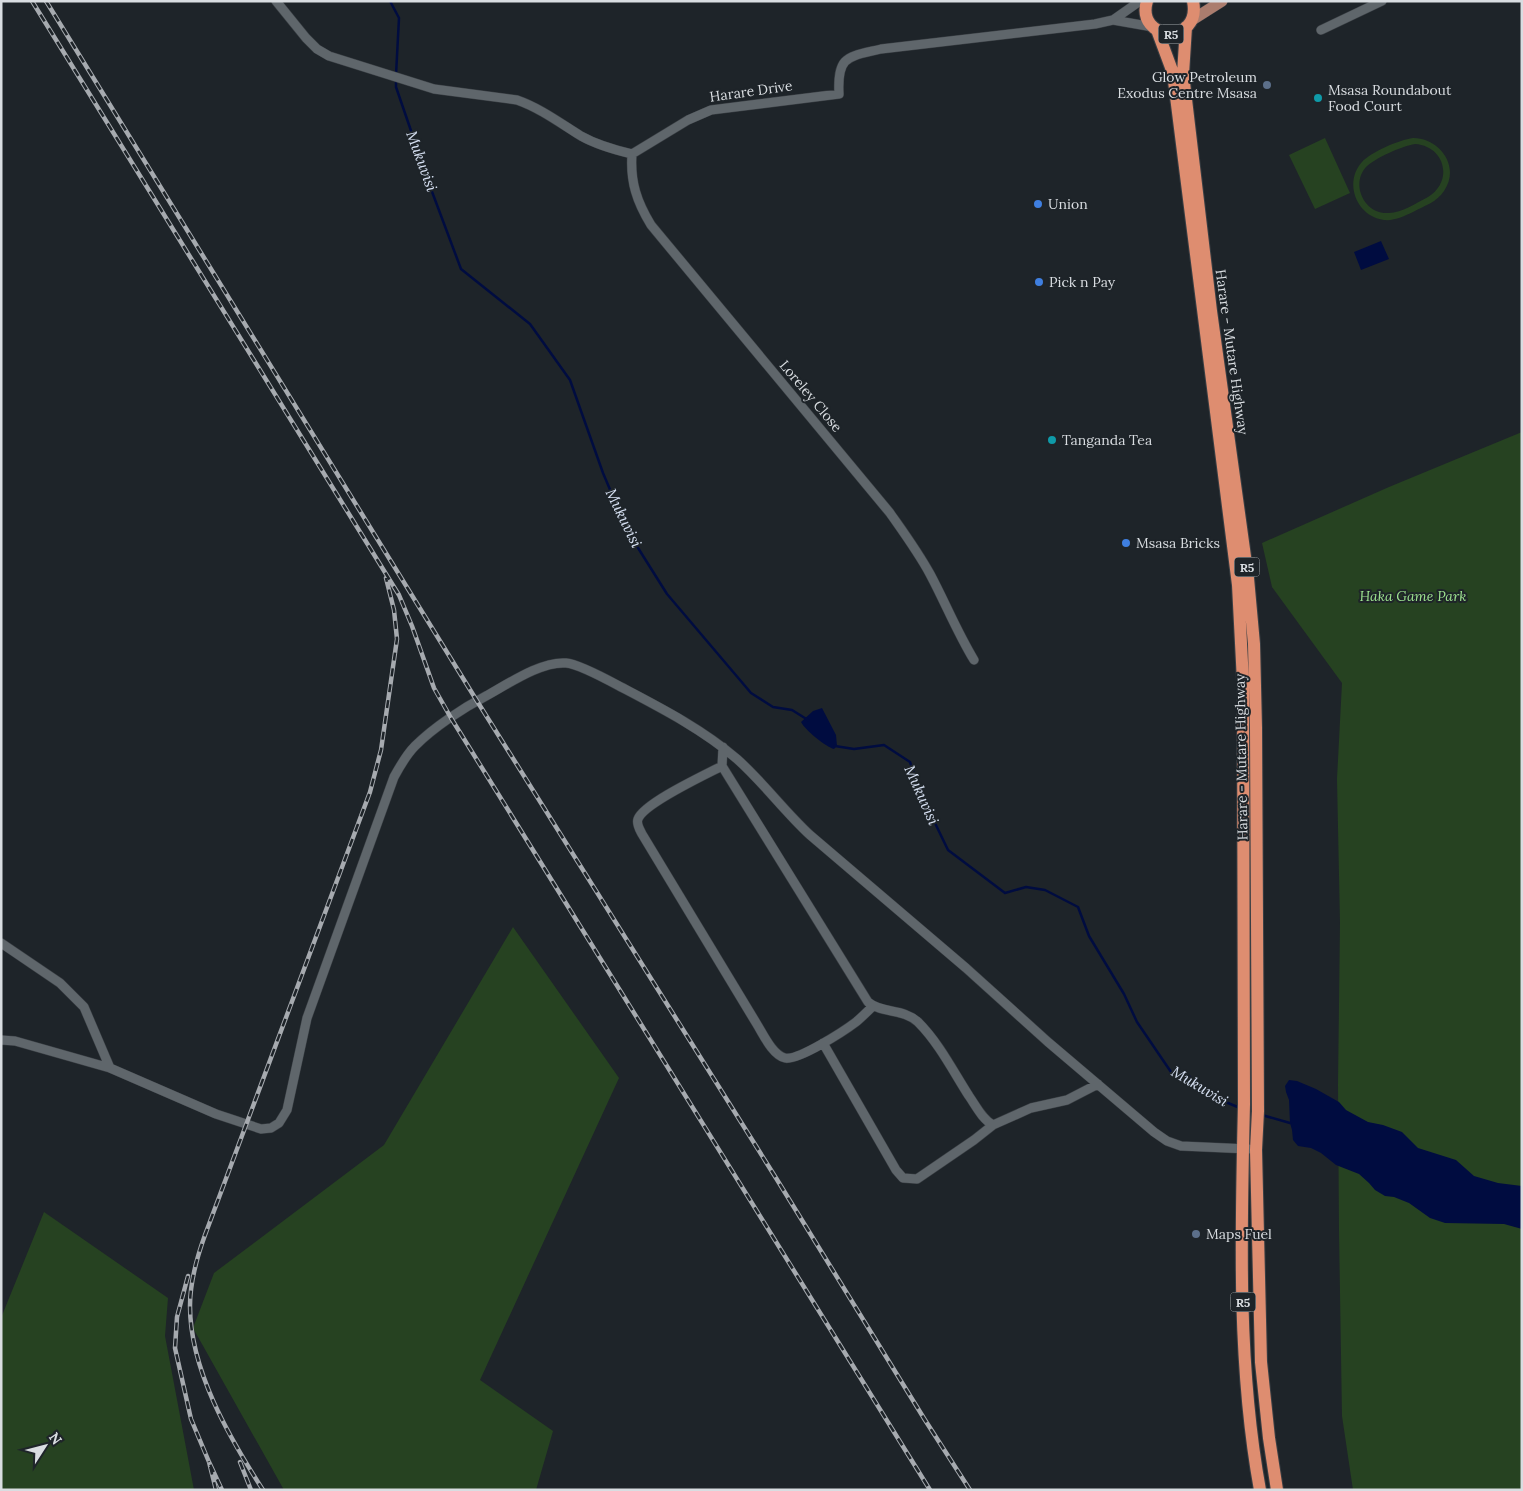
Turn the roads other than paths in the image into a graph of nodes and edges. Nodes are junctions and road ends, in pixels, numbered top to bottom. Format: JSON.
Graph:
{"nodes":[{"id":1,"x":276,"y":1,"type":"edge"},
{"id":2,"x":1140,"y":1,"type":"edge"},
{"id":3,"x":1147,"y":1,"type":"edge"},
{"id":4,"x":1193,"y":1,"type":"edge"},
{"id":5,"x":1222,"y":1,"type":"edge"},
{"id":6,"x":1382,"y":1,"type":"edge"},
{"id":7,"x":1113,"y":20,"type":"junction"},
{"id":8,"x":1189,"y":24,"type":"junction"},
{"id":9,"x":1155,"y":29,"type":"junction"},
{"id":10,"x":1321,"y":30,"type":"dead end"},
{"id":11,"x":632,"y":154,"type":"junction"},
{"id":12,"x":974,"y":660,"type":"dead end"},
{"id":13,"x":723,"y":747,"type":"junction"},
{"id":14,"x":722,"y":766,"type":"junction"},
{"id":15,"x":1,"y":944,"type":"edge"},
{"id":16,"x":874,"y":1006,"type":"junction"},
{"id":17,"x":1,"y":1040,"type":"edge"},
{"id":18,"x":823,"y":1044,"type":"junction"},
{"id":19,"x":110,"y":1068,"type":"junction"},
{"id":20,"x":1098,"y":1084,"type":"junction"},
{"id":21,"x":994,"y":1125,"type":"junction"},
{"id":22,"x":1242,"y":1149,"type":"junction"},
{"id":23,"x":1256,"y":1150,"type":"junction"},
{"id":24,"x":1260,"y":1490,"type":"edge"},
{"id":25,"x":1277,"y":1490,"type":"edge"}],
"edges":[{"from":1,"to":11,"type":"street"},
{"from":2,"to":7,"type":"street","name":"Harare Drive"},
{"from":3,"to":9,"type":"highway","number":"R5"},
{"from":4,"to":8,"type":"highway","number":"R5"},
{"from":5,"to":8,"type":"main road"},
{"from":6,"to":10,"type":"street"},
{"from":7,"to":9,"type":"street","name":"Harare Drive"},
{"from":7,"to":11,"type":"street","name":"Harare Drive"},
{"from":8,"to":9,"type":"highway","number":"R5"},
{"from":8,"to":23,"type":"highway","name":"Harare - Mutare Highway","number":"R5"},
{"from":9,"to":22,"type":"highway","name":"Harare - Mutare Highway","number":"R5"},
{"from":11,"to":12,"type":"street","name":"Loreley Close"},
{"from":13,"to":14,"type":"street"},
{"from":13,"to":19,"type":"street"},
{"from":13,"to":20,"type":"street"},
{"from":14,"to":16,"type":"street"},
{"from":14,"to":18,"type":"street"},
{"from":15,"to":19,"type":"street"},
{"from":16,"to":18,"type":"street"},
{"from":16,"to":21,"type":"street"},
{"from":17,"to":19,"type":"street"},
{"from":18,"to":21,"type":"street"},
{"from":20,"to":21,"type":"street"},
{"from":20,"to":22,"type":"street"},
{"from":22,"to":23,"type":"street"},
{"from":22,"to":24,"type":"highway","name":"Harare - Mutare Highway","number":"R5"},
{"from":23,"to":25,"type":"highway","name":"Harare - Mutare Highway","number":"R5"}]}
